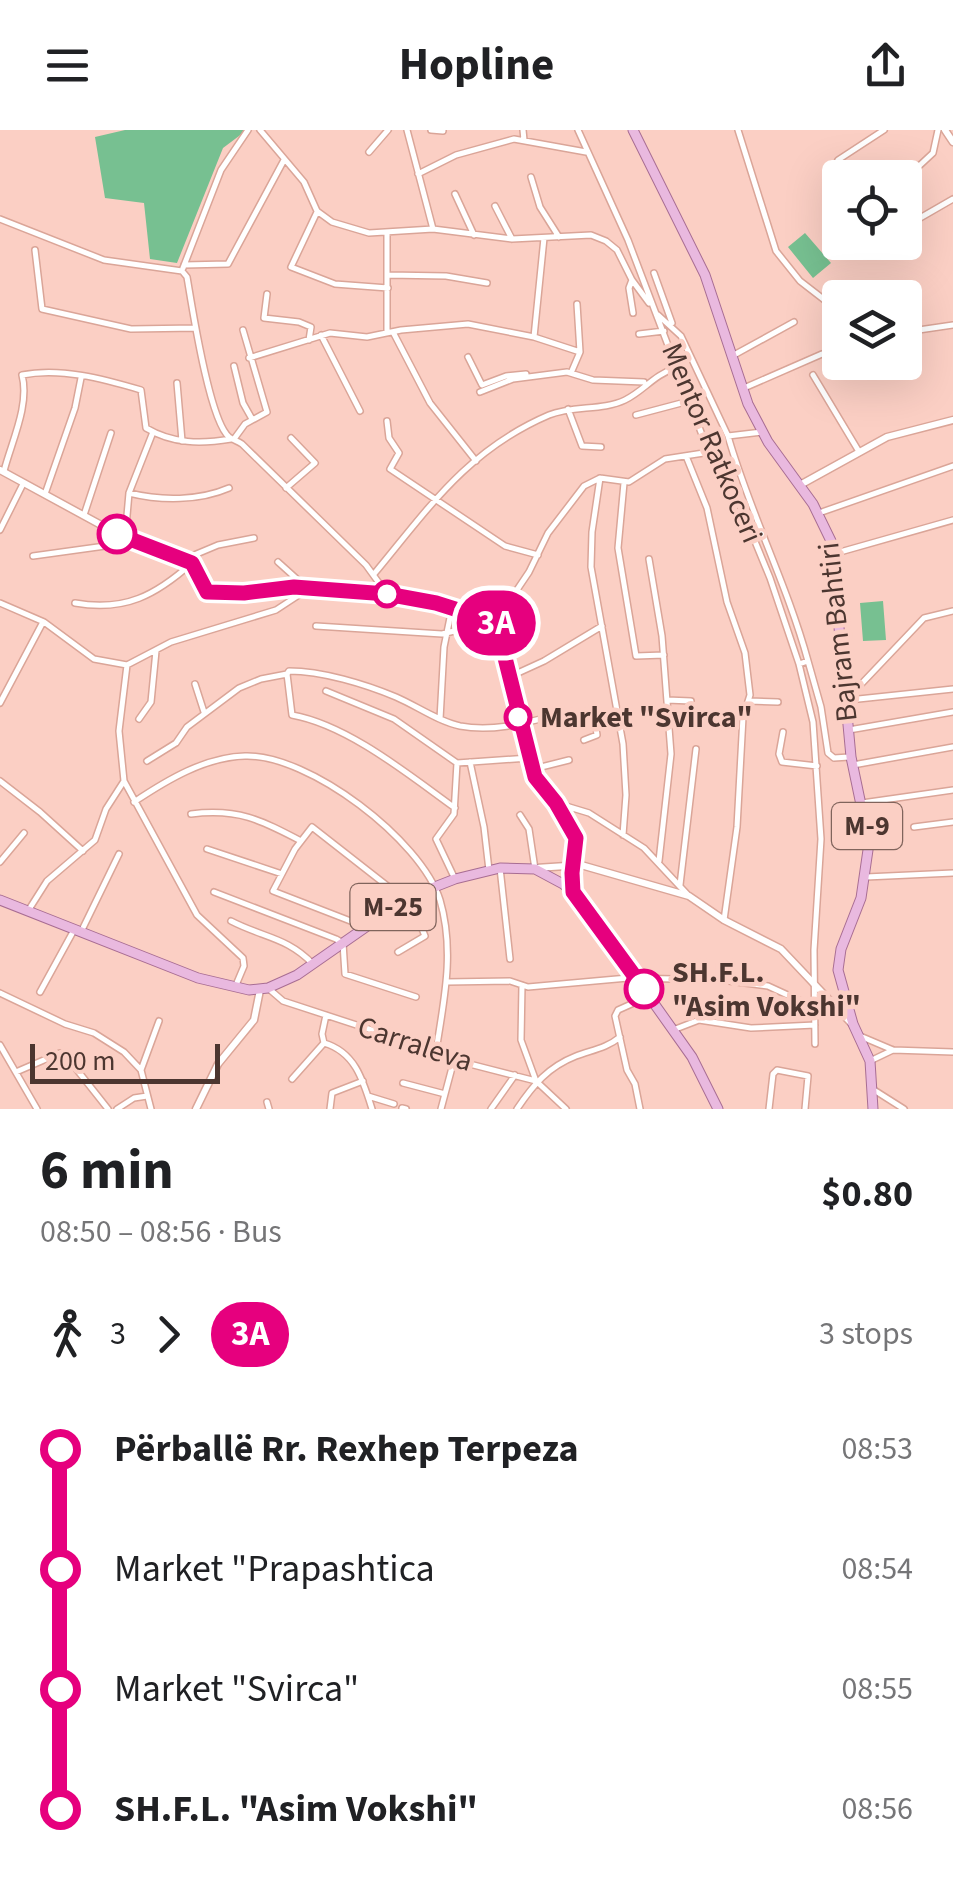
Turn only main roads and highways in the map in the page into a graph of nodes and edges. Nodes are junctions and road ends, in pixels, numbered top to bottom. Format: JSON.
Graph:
{"nodes":[{"id":1,"x":633,"y":130,"type":"edge"},
{"id":2,"x":0,"y":900,"type":"edge"},
{"id":3,"x":718,"y":1109,"type":"edge"},
{"id":4,"x":873,"y":1109,"type":"edge"}],
"edges":[{"from":1,"to":4,"type":"main road","name":"Bajram Bahtiri","number":"M-9"},
{"from":2,"to":3,"type":"main road","number":"M-25"}]}
